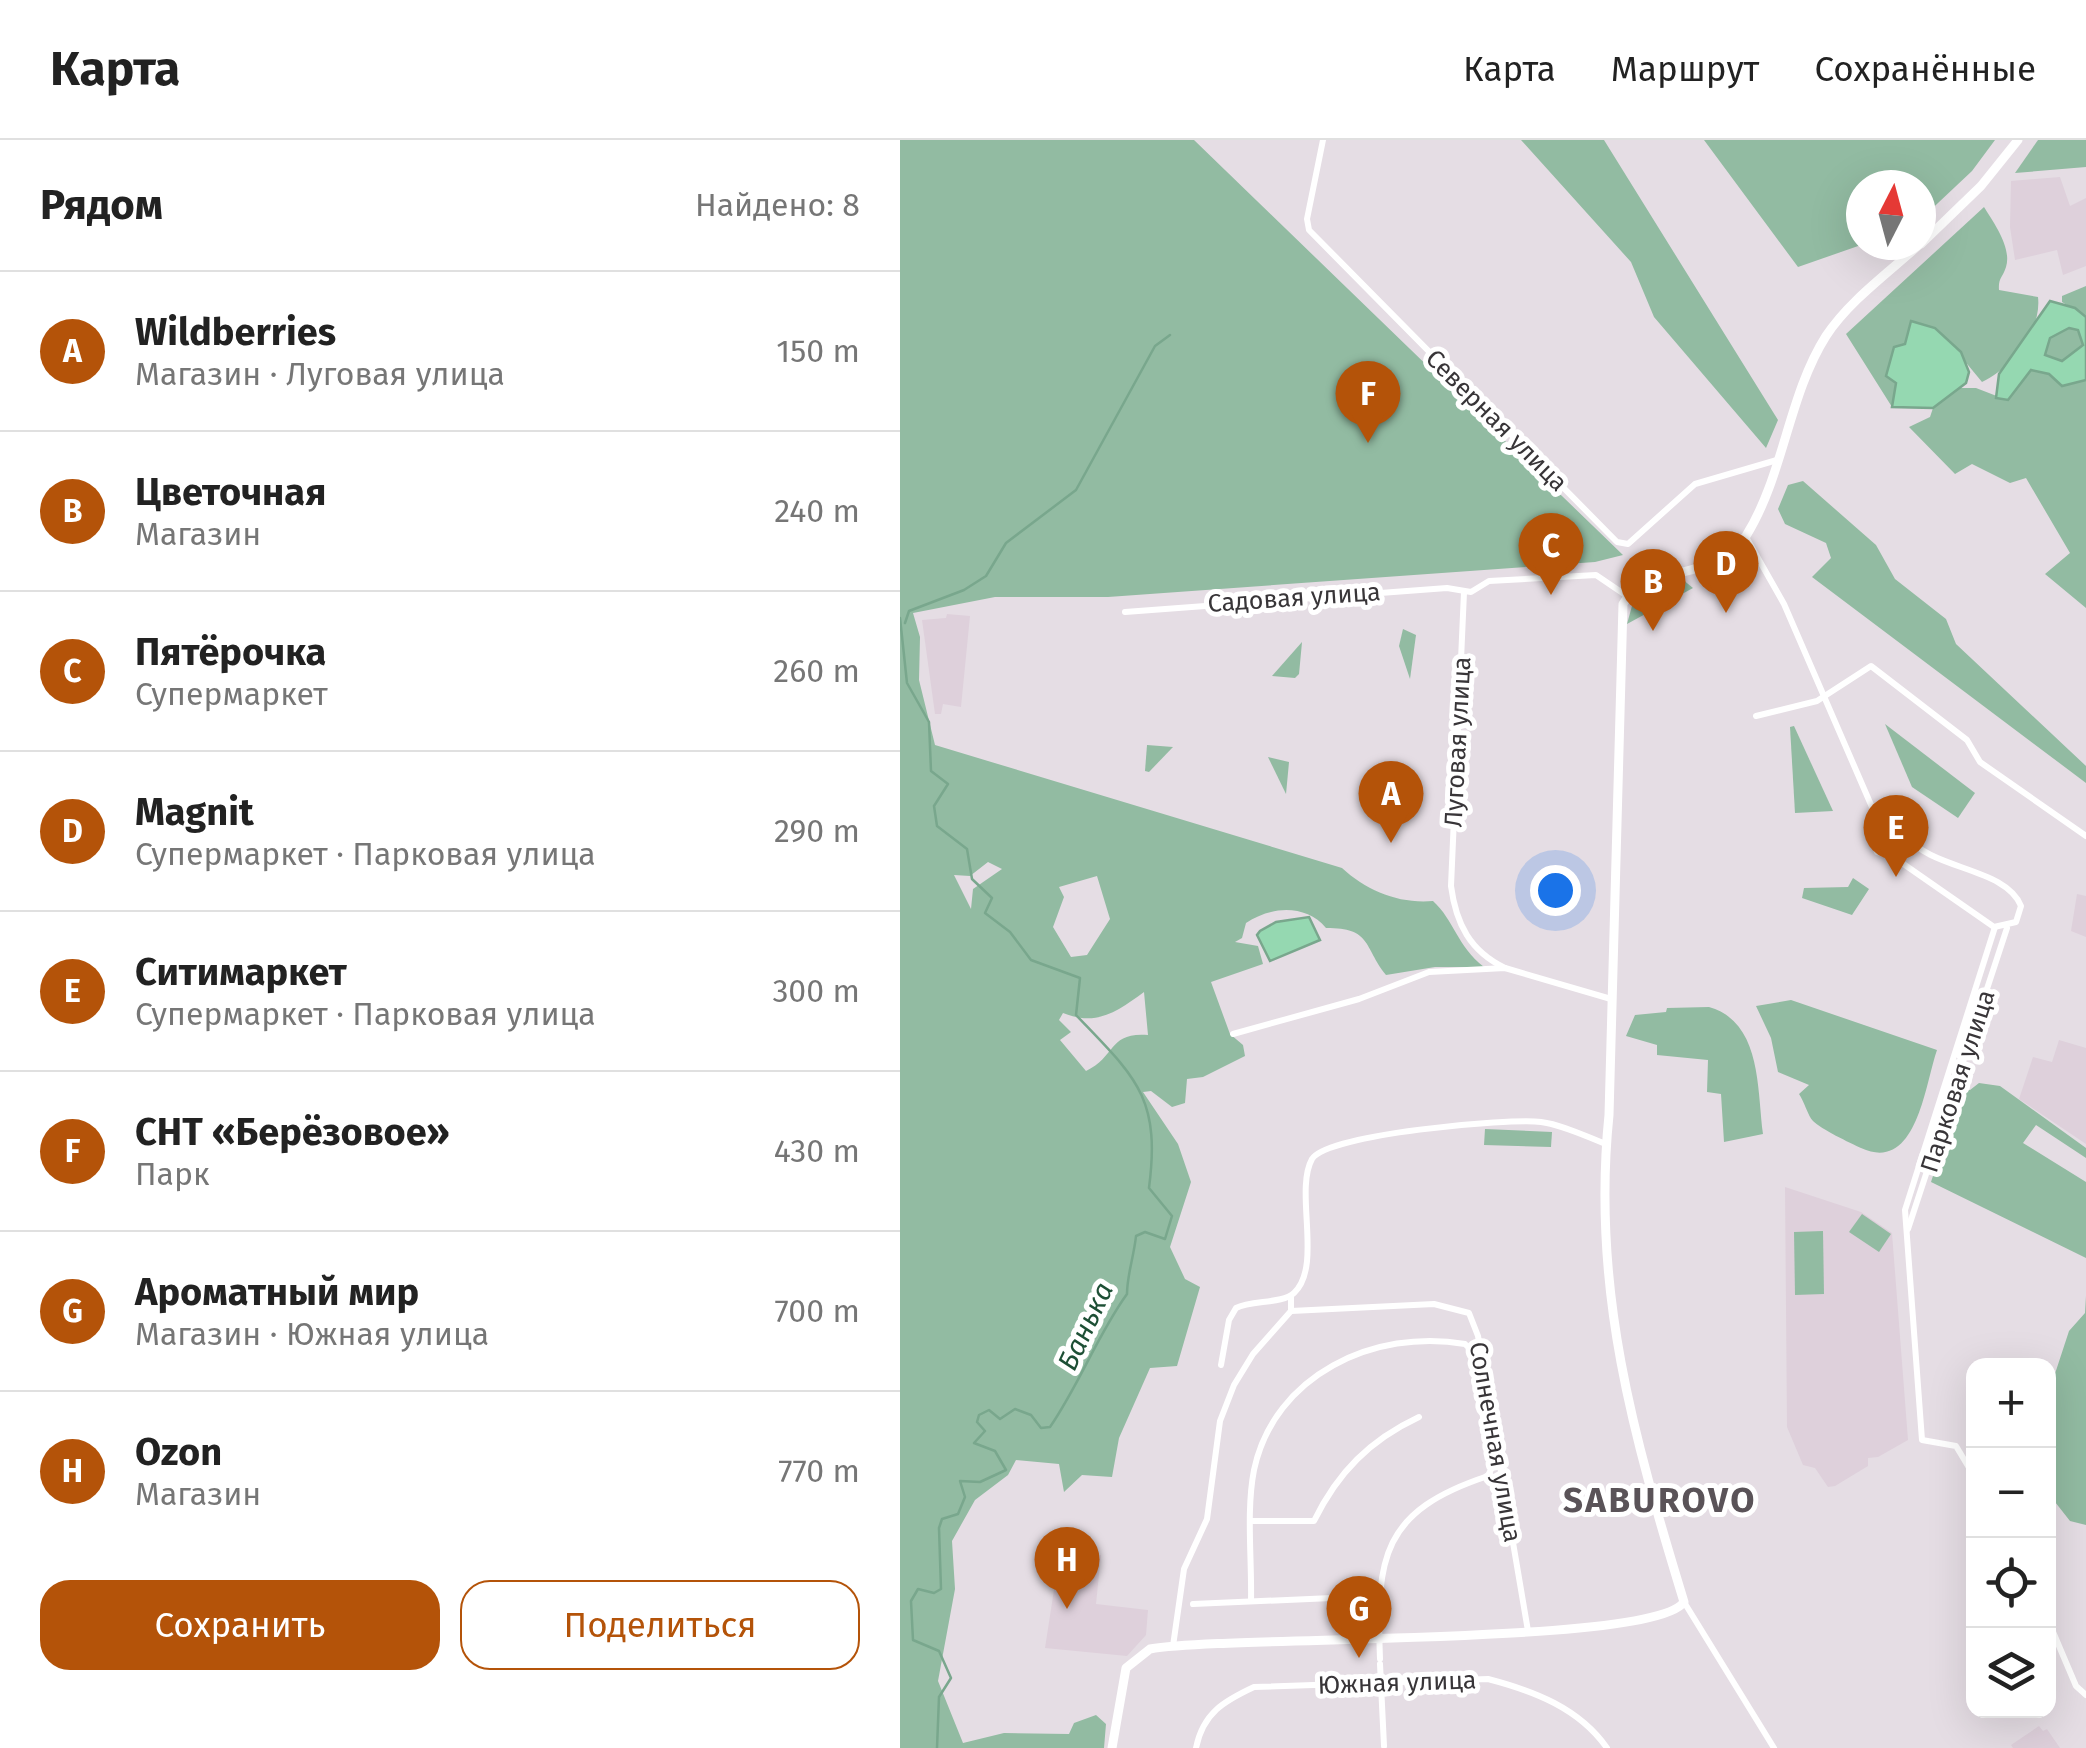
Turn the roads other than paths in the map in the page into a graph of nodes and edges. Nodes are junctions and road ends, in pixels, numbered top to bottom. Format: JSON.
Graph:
{"nodes":[{"id":1,"x":1322,"y":140,"type":"edge"},
{"id":2,"x":2018,"y":140,"type":"edge"},
{"id":3,"x":1936,"y":229,"type":"edge"},
{"id":4,"x":1903,"y":260,"type":"edge"},
{"id":5,"x":1777,"y":460,"type":"junction"},
{"id":6,"x":1745,"y":536,"type":"junction"},
{"id":7,"x":1464,"y":592,"type":"junction"},
{"id":8,"x":1627,"y":596,"type":"junction"},
{"id":9,"x":1125,"y":612,"type":"dead end"},
{"id":10,"x":1822,"y":698,"type":"junction"},
{"id":11,"x":1756,"y":716,"type":"dead end"},
{"id":12,"x":1878,"y":821,"type":"junction"},
{"id":13,"x":2086,"y":836,"type":"edge"},
{"id":14,"x":1993,"y":926,"type":"junction"},
{"id":15,"x":2007,"y":928,"type":"junction"},
{"id":16,"x":1505,"y":968,"type":"junction"},
{"id":17,"x":1612,"y":999,"type":"junction"},
{"id":18,"x":1233,"y":1034,"type":"dead end"},
{"id":19,"x":1606,"y":1144,"type":"junction"},
{"id":20,"x":1906,"y":1235,"type":"junction"},
{"id":21,"x":1291,"y":1296,"type":"junction"},
{"id":22,"x":1291,"y":1311,"type":"junction"},
{"id":23,"x":1221,"y":1366,"type":"dead end"},
{"id":24,"x":1419,"y":1417,"type":"dead end"},
{"id":25,"x":1966,"y":1463,"type":"edge"},
{"id":26,"x":1252,"y":1521,"type":"junction"},
{"id":27,"x":1377,"y":1596,"type":"junction"},
{"id":28,"x":1251,"y":1601,"type":"junction"},
{"id":29,"x":1684,"y":1602,"type":"junction"},
{"id":30,"x":1193,"y":1604,"type":"dead end"},
{"id":31,"x":2051,"y":1628,"type":"edge"},
{"id":32,"x":1528,"y":1631,"type":"junction"},
{"id":33,"x":1379,"y":1637,"type":"junction"},
{"id":34,"x":1173,"y":1646,"type":"junction"},
{"id":35,"x":1381,"y":1682,"type":"junction"},
{"id":36,"x":2086,"y":1694,"type":"edge"},
{"id":37,"x":1385,"y":1747,"type":"edge"},
{"id":38,"x":1112,"y":1748,"type":"edge"},
{"id":39,"x":1196,"y":1748,"type":"edge"},
{"id":40,"x":1607,"y":1748,"type":"edge"},
{"id":41,"x":1774,"y":1748,"type":"edge"}],
"edges":[{"from":1,"to":5,"type":"street","name":"Северная улица"},
{"from":2,"to":3,"type":"street"},
{"from":4,"to":5,"type":"street"},
{"from":5,"to":6,"type":"street"},
{"from":6,"to":8,"type":"street"},
{"from":6,"to":10,"type":"street"},
{"from":7,"to":8,"type":"street","name":"Садовая улица"},
{"from":7,"to":9,"type":"street","name":"Садовая улица"},
{"from":7,"to":16,"type":"street","name":"Луговая улица"},
{"from":8,"to":17,"type":"street"},
{"from":10,"to":11,"type":"street"},
{"from":10,"to":12,"type":"street"},
{"from":10,"to":13,"type":"street"},
{"from":12,"to":14,"type":"street"},
{"from":12,"to":15,"type":"street"},
{"from":14,"to":15,"type":"street"},
{"from":14,"to":20,"type":"street","name":"Парковая улица"},
{"from":15,"to":20,"type":"street","name":"Парковая улица"},
{"from":16,"to":17,"type":"street"},
{"from":16,"to":18,"type":"street"},
{"from":17,"to":19,"type":"street"},
{"from":19,"to":21,"type":"street"},
{"from":19,"to":29,"type":"street"},
{"from":20,"to":25,"type":"street","name":"Парковая улица"},
{"from":21,"to":22,"type":"street"},
{"from":21,"to":23,"type":"street"},
{"from":22,"to":32,"type":"street","name":"Солнечная улица"},
{"from":22,"to":34,"type":"street"},
{"from":24,"to":26,"type":"street"},
{"from":26,"to":27,"type":"street"},
{"from":26,"to":28,"type":"street"},
{"from":27,"to":28,"type":"street"},
{"from":27,"to":33,"type":"street"},
{"from":28,"to":30,"type":"street"},
{"from":29,"to":32,"type":"street"},
{"from":29,"to":41,"type":"street"},
{"from":31,"to":36,"type":"street"},
{"from":32,"to":33,"type":"street"},
{"from":33,"to":34,"type":"street"},
{"from":33,"to":35,"type":"street"},
{"from":34,"to":38,"type":"street"},
{"from":35,"to":37,"type":"street"},
{"from":35,"to":39,"type":"street","name":"Южная улица"},
{"from":35,"to":40,"type":"street","name":"Южная улица"}]}
